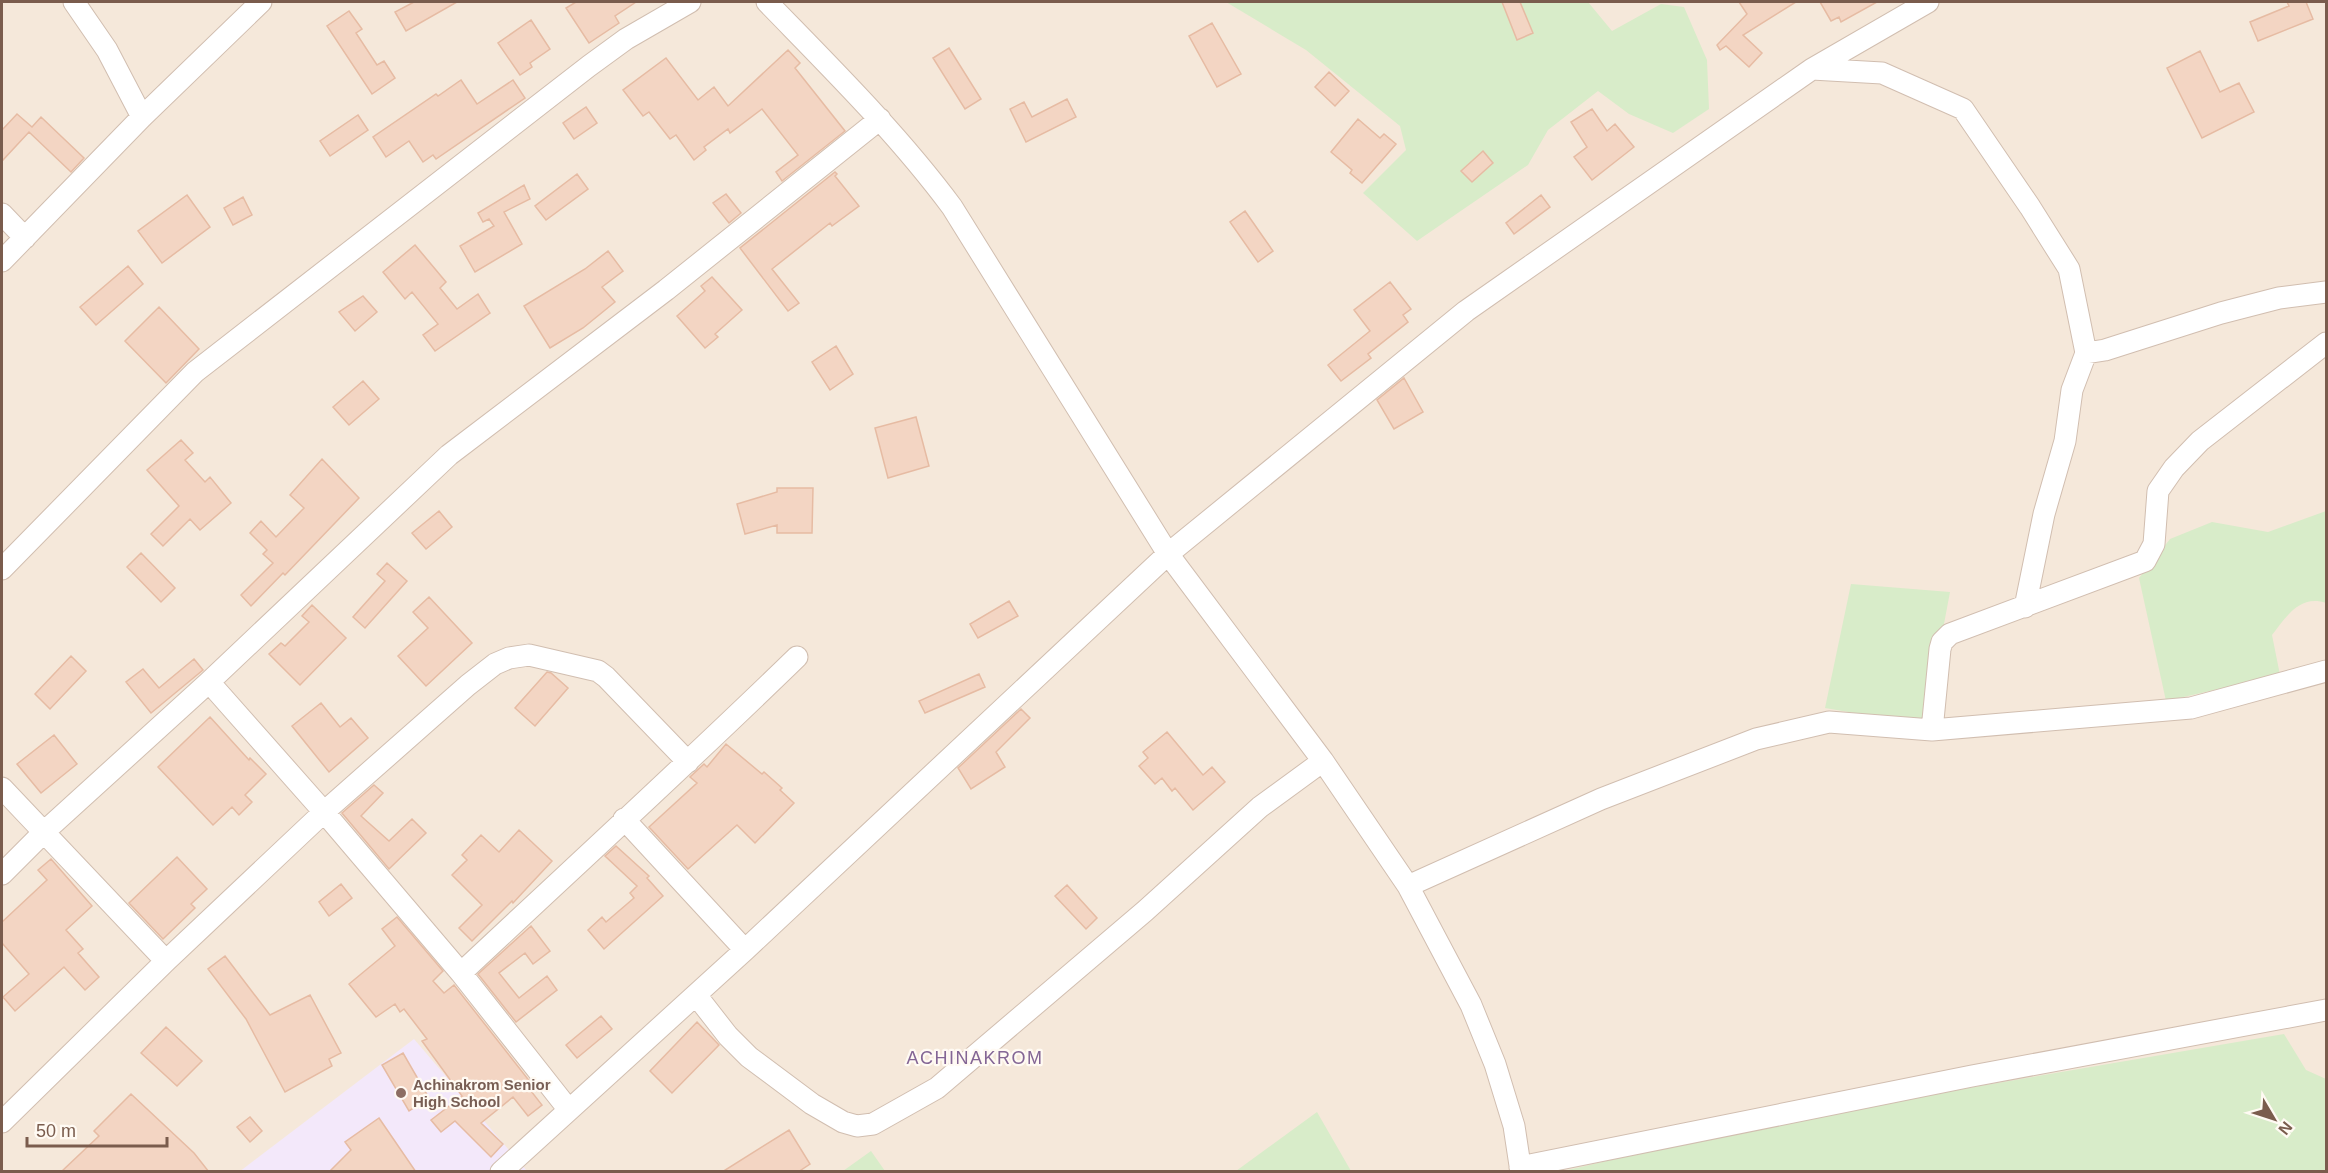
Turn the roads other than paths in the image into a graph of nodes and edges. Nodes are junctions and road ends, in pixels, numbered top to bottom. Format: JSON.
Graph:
{"nodes":[{"id":1,"x":74,"y":2,"type":"edge"},
{"id":2,"x":261,"y":2,"type":"edge"},
{"id":3,"x":690,"y":2,"type":"edge"},
{"id":4,"x":767,"y":2,"type":"edge"},
{"id":5,"x":1928,"y":2,"type":"edge"},
{"id":6,"x":1812,"y":69,"type":"junction"},
{"id":7,"x":142,"y":117,"type":"junction"},
{"id":8,"x":880,"y":119,"type":"junction"},
{"id":9,"x":2,"y":214,"type":"edge"},
{"id":10,"x":25,"y":238,"type":"junction"},
{"id":11,"x":2,"y":261,"type":"edge"},
{"id":12,"x":2326,"y":292,"type":"edge"},
{"id":13,"x":2326,"y":343,"type":"edge"},
{"id":14,"x":2086,"y":353,"type":"junction"},
{"id":15,"x":1168,"y":554,"type":"junction"},
{"id":16,"x":2,"y":569,"type":"edge"},
{"id":17,"x":2025,"y":607,"type":"junction"},
{"id":18,"x":797,"y":657,"type":"dead end"},
{"id":19,"x":2326,"y":671,"type":"edge"},
{"id":20,"x":209,"y":682,"type":"junction"},
{"id":21,"x":1932,"y":730,"type":"junction"},
{"id":22,"x":1323,"y":761,"type":"junction"},
{"id":23,"x":688,"y":762,"type":"junction"},
{"id":24,"x":2,"y":788,"type":"edge"},
{"id":25,"x":324,"y":812,"type":"junction"},
{"id":26,"x":624,"y":819,"type":"junction"},
{"id":27,"x":44,"y":832,"type":"junction"},
{"id":28,"x":2,"y":874,"type":"edge"},
{"id":29,"x":1407,"y":886,"type":"junction"},
{"id":30,"x":745,"y":950,"type":"junction"},
{"id":31,"x":166,"y":961,"type":"junction"},
{"id":32,"x":461,"y":973,"type":"junction"},
{"id":33,"x":696,"y":995,"type":"junction"},
{"id":34,"x":2326,"y":1010,"type":"edge"},
{"id":35,"x":569,"y":1110,"type":"junction"},
{"id":36,"x":2,"y":1122,"type":"edge"},
{"id":37,"x":1521,"y":1169,"type":"edge"},
{"id":38,"x":501,"y":1172,"type":"edge"}],
"edges":[{"from":1,"to":7,"type":"street"},
{"from":2,"to":7,"type":"street"},
{"from":3,"to":16,"type":"street"},
{"from":4,"to":8,"type":"street"},
{"from":5,"to":6,"type":"street"},
{"from":6,"to":14,"type":"street"},
{"from":6,"to":15,"type":"street"},
{"from":7,"to":10,"type":"street"},
{"from":8,"to":15,"type":"street"},
{"from":8,"to":20,"type":"street"},
{"from":9,"to":10,"type":"street"},
{"from":10,"to":11,"type":"street"},
{"from":12,"to":14,"type":"street"},
{"from":13,"to":17,"type":"street"},
{"from":14,"to":17,"type":"street"},
{"from":15,"to":22,"type":"street"},
{"from":15,"to":30,"type":"street"},
{"from":17,"to":21,"type":"street"},
{"from":18,"to":23,"type":"street"},
{"from":19,"to":21,"type":"street"},
{"from":20,"to":25,"type":"street"},
{"from":20,"to":27,"type":"street"},
{"from":21,"to":29,"type":"street"},
{"from":22,"to":29,"type":"street"},
{"from":22,"to":33,"type":"street"},
{"from":23,"to":25,"type":"street"},
{"from":23,"to":26,"type":"street"},
{"from":24,"to":27,"type":"street"},
{"from":25,"to":31,"type":"street"},
{"from":25,"to":32,"type":"street"},
{"from":26,"to":30,"type":"street"},
{"from":26,"to":32,"type":"street"},
{"from":27,"to":28,"type":"street"},
{"from":27,"to":31,"type":"street"},
{"from":29,"to":37,"type":"street"},
{"from":30,"to":33,"type":"street"},
{"from":31,"to":36,"type":"street"},
{"from":32,"to":35,"type":"street"},
{"from":33,"to":35,"type":"street"},
{"from":34,"to":37,"type":"street"},
{"from":35,"to":38,"type":"street"}]}
